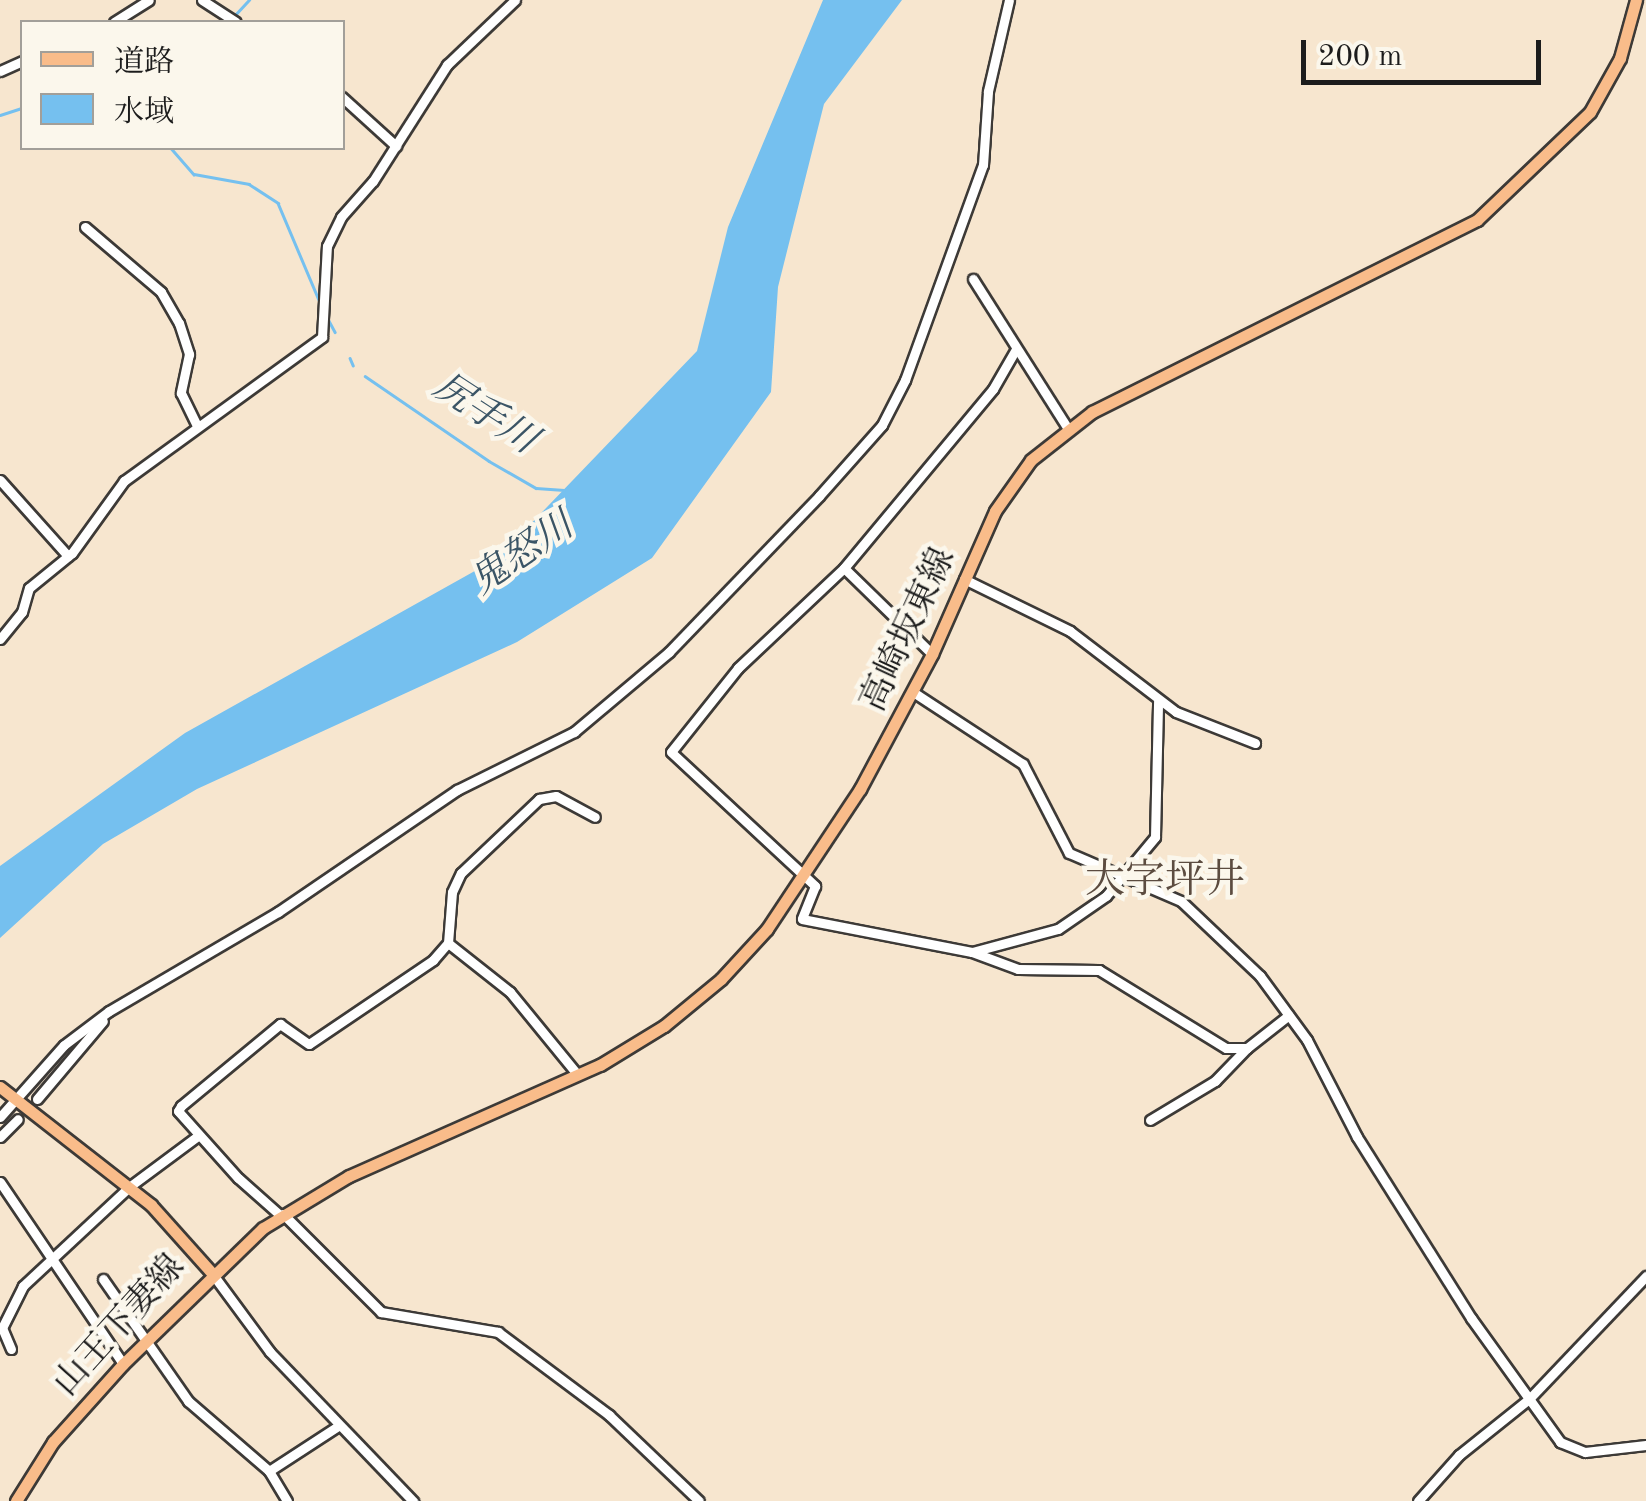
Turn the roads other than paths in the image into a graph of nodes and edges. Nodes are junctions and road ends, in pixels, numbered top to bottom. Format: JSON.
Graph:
{"nodes":[{"id":1,"x":202,"y":0,"type":"edge"},
{"id":2,"x":515,"y":0,"type":"edge"},
{"id":3,"x":1009,"y":0,"type":"edge"},
{"id":4,"x":1637,"y":0,"type":"edge"},
{"id":5,"x":144,"y":1,"type":"edge"},
{"id":6,"x":1646,"y":8,"type":"edge"},
{"id":7,"x":117,"y":20,"type":"edge"},
{"id":8,"x":233,"y":20,"type":"edge"},
{"id":9,"x":345,"y":100,"type":"edge"},
{"id":10,"x":396,"y":146,"type":"junction"},
{"id":11,"x":85,"y":227,"type":"dead end"},
{"id":12,"x":973,"y":278,"type":"dead end"},
{"id":13,"x":1016,"y":349,"type":"junction"},
{"id":14,"x":197,"y":426,"type":"junction"},
{"id":15,"x":1067,"y":426,"type":"junction"},
{"id":16,"x":0,"y":480,"type":"edge"},
{"id":17,"x":68,"y":556,"type":"junction"},
{"id":18,"x":844,"y":568,"type":"junction"},
{"id":19,"x":964,"y":580,"type":"junction"},
{"id":20,"x":0,"y":639,"type":"edge"},
{"id":21,"x":932,"y":654,"type":"junction"},
{"id":22,"x":913,"y":692,"type":"junction"},
{"id":23,"x":1158,"y":701,"type":"junction"},
{"id":24,"x":1256,"y":742,"type":"dead end"},
{"id":25,"x":596,"y":817,"type":"dead end"},
{"id":26,"x":804,"y":875,"type":"junction"},
{"id":27,"x":1126,"y":877,"type":"junction"},
{"id":28,"x":448,"y":942,"type":"junction"},
{"id":29,"x":972,"y":952,"type":"junction"},
{"id":30,"x":108,"y":1012,"type":"junction"},
{"id":31,"x":1290,"y":1015,"type":"junction"},
{"id":32,"x":1247,"y":1048,"type":"junction"},
{"id":33,"x":578,"y":1075,"type":"junction"},
{"id":34,"x":10,"y":1094,"type":"edge"},
{"id":35,"x":37,"y":1099,"type":"dead end"},
{"id":36,"x":0,"y":1117,"type":"edge"},
{"id":37,"x":18,"y":1120,"type":"dead end"},
{"id":38,"x":1150,"y":1120,"type":"dead end"},
{"id":39,"x":199,"y":1135,"type":"junction"},
{"id":40,"x":0,"y":1137,"type":"edge"},
{"id":41,"x":0,"y":1182,"type":"edge"},
{"id":42,"x":129,"y":1186,"type":"junction"},
{"id":43,"x":282,"y":1215,"type":"junction"},
{"id":44,"x":48,"y":1258,"type":"junction"},
{"id":45,"x":212,"y":1272,"type":"junction"},
{"id":46,"x":1646,"y":1276,"type":"edge"},
{"id":47,"x":103,"y":1279,"type":"dead end"},
{"id":48,"x":146,"y":1338,"type":"junction"},
{"id":49,"x":12,"y":1349,"type":"dead end"},
{"id":50,"x":122,"y":1364,"type":"junction"},
{"id":51,"x":1530,"y":1400,"type":"junction"},
{"id":52,"x":338,"y":1426,"type":"junction"},
{"id":53,"x":1646,"y":1444,"type":"edge"},
{"id":54,"x":269,"y":1470,"type":"junction"},
{"id":55,"x":16,"y":1501,"type":"edge"},
{"id":56,"x":288,"y":1501,"type":"edge"},
{"id":57,"x":413,"y":1501,"type":"edge"},
{"id":58,"x":700,"y":1501,"type":"edge"},
{"id":59,"x":1418,"y":1501,"type":"edge"}],
"edges":[{"from":1,"to":8,"type":"street"},
{"from":2,"to":10,"type":"street"},
{"from":3,"to":30,"type":"street"},
{"from":4,"to":6,"type":"street"},
{"from":4,"to":15,"type":"main road","name":"高崎坂東線"},
{"from":5,"to":7,"type":"street"},
{"from":9,"to":10,"type":"street"},
{"from":10,"to":14,"type":"street"},
{"from":11,"to":14,"type":"street"},
{"from":12,"to":13,"type":"street"},
{"from":13,"to":15,"type":"street"},
{"from":13,"to":18,"type":"street"},
{"from":14,"to":17,"type":"street"},
{"from":15,"to":19,"type":"main road","name":"高崎坂東線"},
{"from":16,"to":17,"type":"street"},
{"from":17,"to":20,"type":"street"},
{"from":18,"to":21,"type":"street"},
{"from":18,"to":26,"type":"street"},
{"from":19,"to":21,"type":"main road","name":"高崎坂東線"},
{"from":19,"to":23,"type":"street"},
{"from":21,"to":22,"type":"main road","name":"高崎坂東線"},
{"from":22,"to":26,"type":"main road","name":"高崎坂東線"},
{"from":22,"to":27,"type":"street"},
{"from":23,"to":24,"type":"street"},
{"from":23,"to":27,"type":"street"},
{"from":25,"to":28,"type":"street"},
{"from":26,"to":29,"type":"street"},
{"from":26,"to":33,"type":"main road","name":"高崎坂東線"},
{"from":27,"to":29,"type":"street"},
{"from":27,"to":31,"type":"street"},
{"from":28,"to":33,"type":"street"},
{"from":28,"to":39,"type":"street"},
{"from":29,"to":32,"type":"street"},
{"from":30,"to":34,"type":"street"},
{"from":30,"to":35,"type":"street"},
{"from":31,"to":32,"type":"street"},
{"from":31,"to":51,"type":"street"},
{"from":32,"to":38,"type":"street"},
{"from":33,"to":43,"type":"main road","name":"高崎坂東線"},
{"from":34,"to":36,"type":"street"},
{"from":34,"to":42,"type":"main road","name":"山王下妻線"},
{"from":37,"to":40,"type":"street"},
{"from":39,"to":42,"type":"street"},
{"from":39,"to":43,"type":"street"},
{"from":41,"to":44,"type":"street"},
{"from":42,"to":44,"type":"street"},
{"from":42,"to":45,"type":"main road","name":"山王下妻線"},
{"from":43,"to":45,"type":"main road","name":"高崎坂東線"},
{"from":43,"to":58,"type":"street"},
{"from":44,"to":49,"type":"street"},
{"from":44,"to":50,"type":"street"},
{"from":45,"to":48,"type":"main road","name":"山王下妻線"},
{"from":45,"to":52,"type":"street"},
{"from":46,"to":51,"type":"street"},
{"from":47,"to":48,"type":"street"},
{"from":48,"to":50,"type":"main road","name":"山王下妻線"},
{"from":48,"to":54,"type":"street"},
{"from":50,"to":55,"type":"main road","name":"山王下妻線"},
{"from":51,"to":53,"type":"street"},
{"from":51,"to":59,"type":"street"},
{"from":52,"to":54,"type":"street"},
{"from":52,"to":57,"type":"street"},
{"from":54,"to":56,"type":"street"}]}
